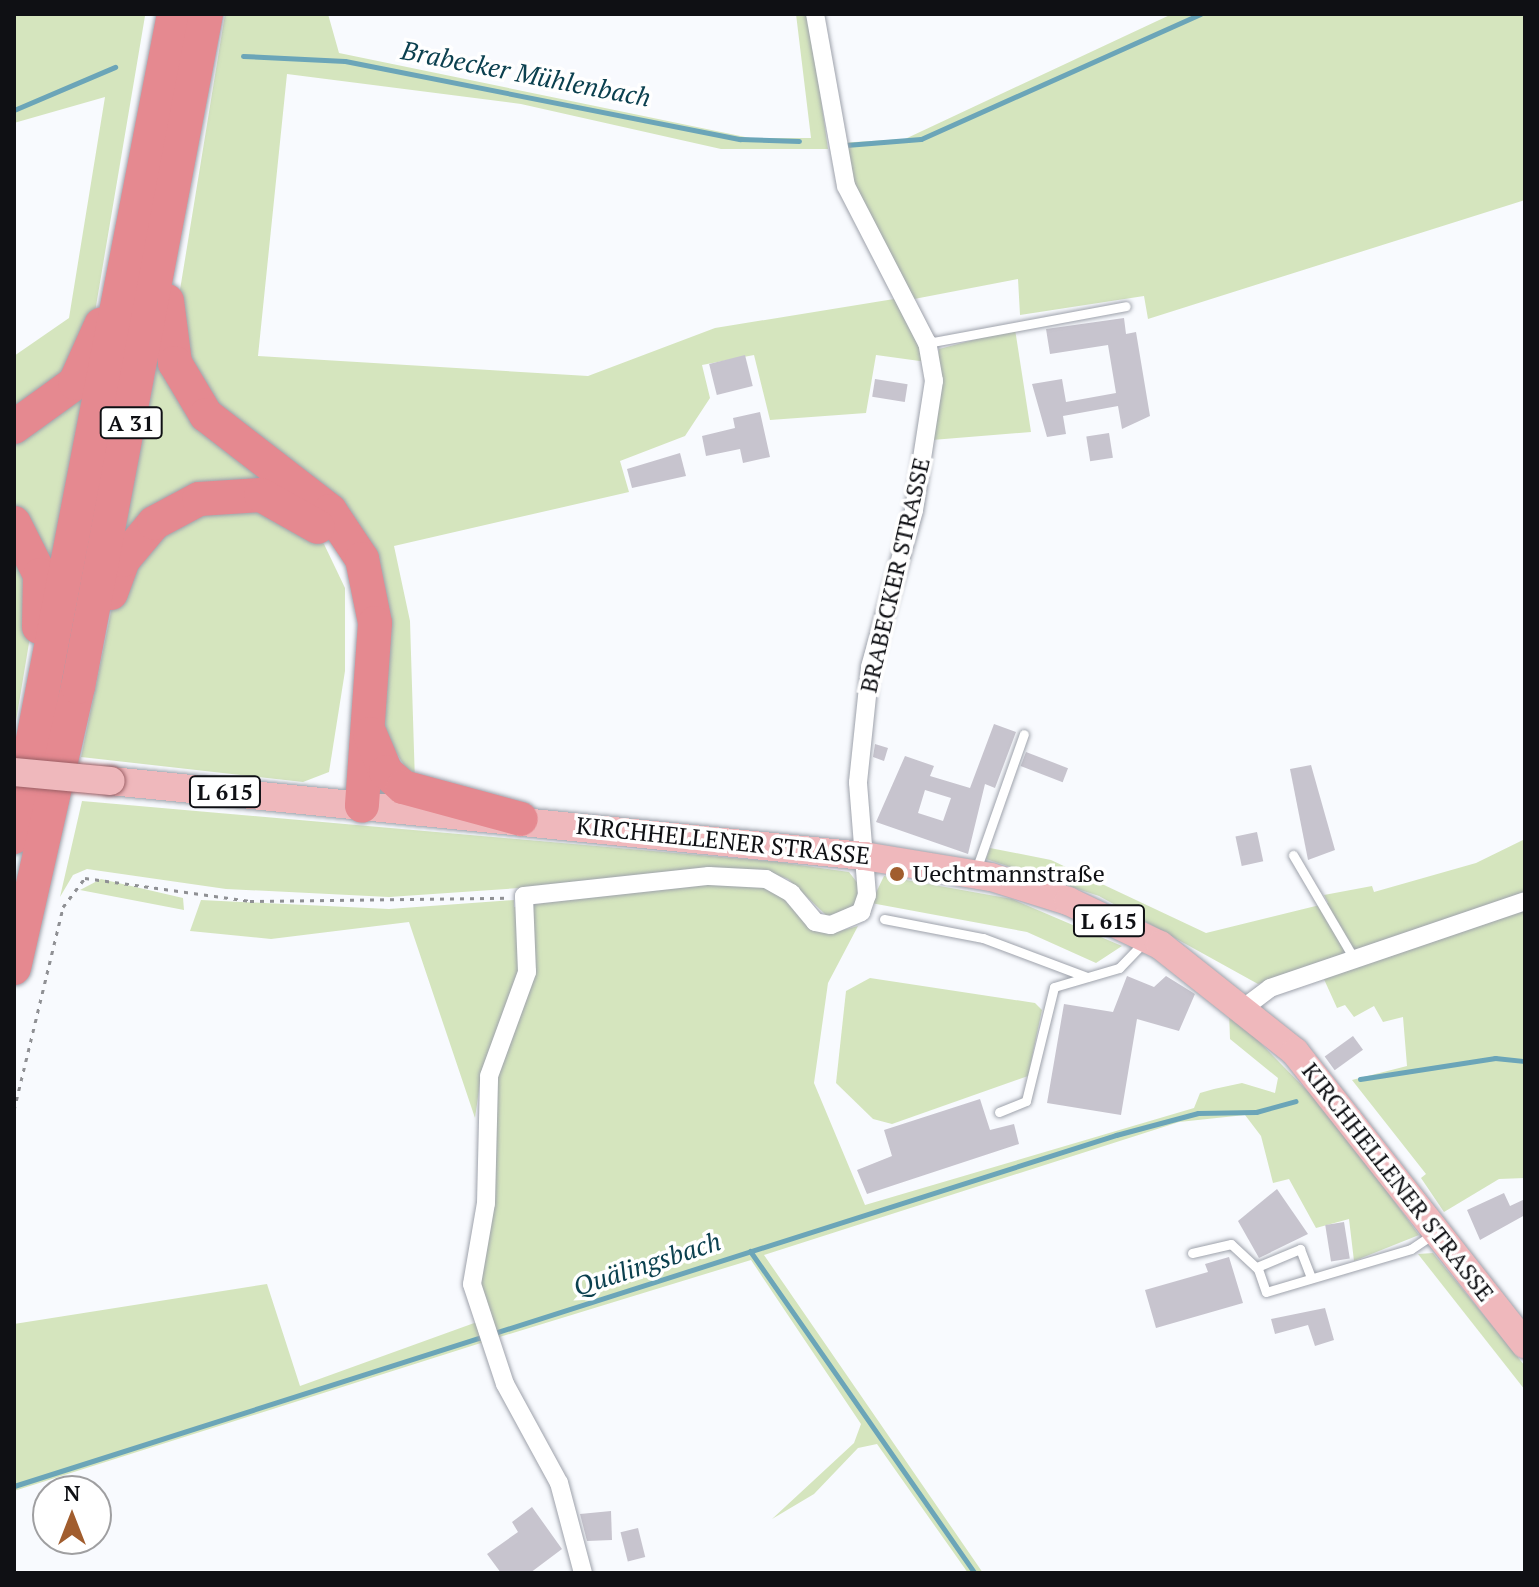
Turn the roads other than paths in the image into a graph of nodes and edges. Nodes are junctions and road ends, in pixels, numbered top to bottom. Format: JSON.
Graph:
{"nodes":[{"id":1,"x":174,"y":14,"type":"edge"},
{"id":2,"x":206,"y":14,"type":"edge"},
{"id":3,"x":815,"y":14,"type":"edge"},
{"id":4,"x":181,"y":160,"type":"junction"},
{"id":5,"x":132,"y":250,"type":"junction"},
{"id":6,"x":1126,"y":306,"type":"dead end"},
{"id":7,"x":927,"y":343,"type":"junction"},
{"id":8,"x":14,"y":427,"type":"edge"},
{"id":9,"x":14,"y":523,"type":"edge"},
{"id":10,"x":78,"y":687,"type":"junction"},
{"id":11,"x":370,"y":734,"type":"junction"},
{"id":12,"x":1024,"y":734,"type":"dead end"},
{"id":13,"x":18,"y":786,"type":"edge"},
{"id":14,"x":351,"y":805,"type":"junction"},
{"id":15,"x":521,"y":819,"type":"junction"},
{"id":16,"x":14,"y":837,"type":"edge"},
{"id":17,"x":1293,"y":855,"type":"dead end"},
{"id":18,"x":864,"y":856,"type":"junction"},
{"id":19,"x":975,"y":874,"type":"junction"},
{"id":20,"x":1525,"y":901,"type":"edge"},
{"id":21,"x":884,"y":919,"type":"dead end"},
{"id":22,"x":1147,"y":939,"type":"junction"},
{"id":23,"x":1356,"y":962,"type":"junction"},
{"id":24,"x":14,"y":968,"type":"edge"},
{"id":25,"x":1087,"y":977,"type":"junction"},
{"id":26,"x":1245,"y":1007,"type":"junction"},
{"id":27,"x":999,"y":1112,"type":"dead end"},
{"id":28,"x":1438,"y":1231,"type":"junction"},
{"id":29,"x":1192,"y":1253,"type":"dead end"},
{"id":30,"x":1257,"y":1267,"type":"junction"},
{"id":31,"x":1311,"y":1278,"type":"junction"},
{"id":32,"x":1525,"y":1344,"type":"edge"},
{"id":33,"x":583,"y":1573,"type":"edge"}],
"edges":[{"from":1,"to":5,"type":"highway","number":"A 31"},
{"from":2,"to":4,"type":"highway","number":"A 31"},
{"from":3,"to":7,"type":"street","name":"BRABECKER STRASSE"},
{"from":4,"to":10,"type":"highway","number":"A 31"},
{"from":4,"to":11,"type":"highway"},
{"from":5,"to":8,"type":"highway"},
{"from":5,"to":13,"type":"highway","number":"A 31"},
{"from":6,"to":7,"type":"lane"},
{"from":7,"to":18,"type":"street","name":"BRABECKER STRASSE"},
{"from":9,"to":13,"type":"highway"},
{"from":10,"to":14,"type":"highway"},
{"from":10,"to":24,"type":"highway","number":"A 31"},
{"from":11,"to":14,"type":"highway"},
{"from":11,"to":15,"type":"highway"},
{"from":12,"to":19,"type":"lane"},
{"from":13,"to":14,"type":"main road","name":"KIRCHHELLENER STRASSE","number":"L 615","bridge":true},
{"from":13,"to":16,"type":"highway","number":"A 31"},
{"from":14,"to":15,"type":"main road","name":"KIRCHHELLENER STRASSE","number":"L 615"},
{"from":15,"to":18,"type":"main road","name":"KIRCHHELLENER STRASSE","number":"L 615"},
{"from":17,"to":23,"type":"lane"},
{"from":18,"to":19,"type":"main road","name":"KIRCHHELLENER STRASSE","number":"L 615"},
{"from":18,"to":33,"type":"street","name":"BRABECKER STRASSE"},
{"from":19,"to":22,"type":"main road","name":"KIRCHHELLENER STRASSE","number":"L 615"},
{"from":20,"to":23,"type":"street"},
{"from":21,"to":25,"type":"lane"},
{"from":22,"to":25,"type":"lane"},
{"from":22,"to":26,"type":"main road","name":"KIRCHHELLENER STRASSE","number":"L 615"},
{"from":23,"to":26,"type":"street"},
{"from":25,"to":27,"type":"lane"},
{"from":26,"to":28,"type":"main road","name":"KIRCHHELLENER STRASSE","number":"L 615"},
{"from":28,"to":31,"type":"lane"},
{"from":28,"to":32,"type":"main road","name":"KIRCHHELLENER STRASSE","number":"L 615"},
{"from":29,"to":30,"type":"lane"},
{"from":30,"to":31,"type":"lane"},
{"from":30,"to":31,"type":"lane"}]}
